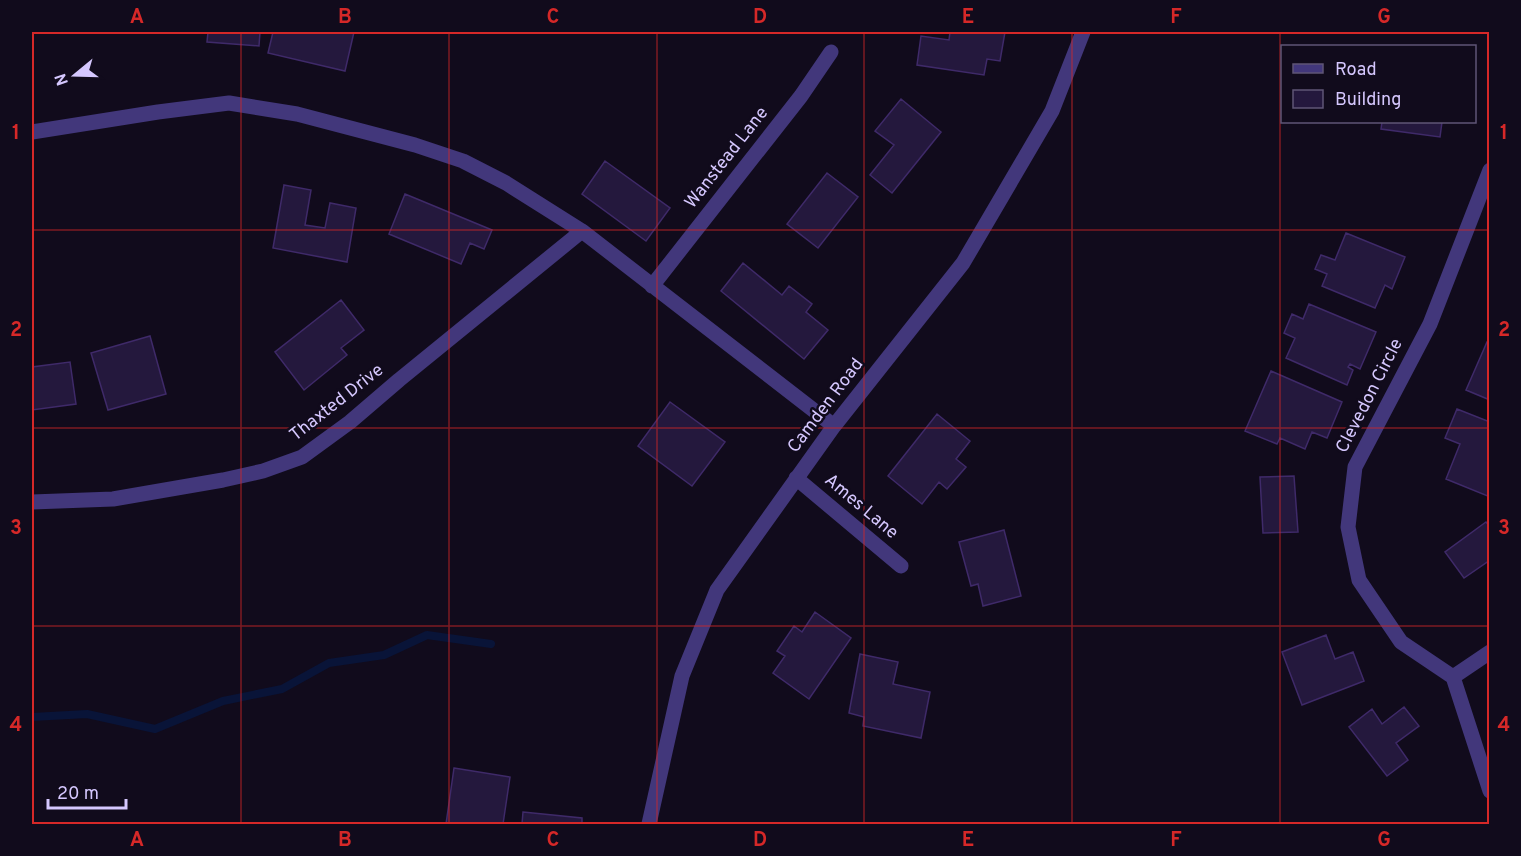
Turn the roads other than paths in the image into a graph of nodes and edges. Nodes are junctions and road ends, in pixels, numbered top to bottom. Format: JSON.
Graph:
{"nodes":[{"id":1,"x":1083,"y":32,"type":"edge"},
{"id":2,"x":831,"y":52,"type":"dead end"},
{"id":3,"x":32,"y":132,"type":"edge"},
{"id":4,"x":1490,"y":170,"type":"edge"},
{"id":5,"x":582,"y":231,"type":"junction"},
{"id":6,"x":652,"y":285,"type":"junction"},
{"id":7,"x":834,"y":426,"type":"junction"},
{"id":8,"x":796,"y":478,"type":"junction"},
{"id":9,"x":32,"y":502,"type":"edge"},
{"id":10,"x":901,"y":566,"type":"dead end"},
{"id":11,"x":1490,"y":652,"type":"edge"},
{"id":12,"x":1453,"y":676,"type":"junction"},
{"id":13,"x":1490,"y":791,"type":"edge"},
{"id":14,"x":649,"y":825,"type":"edge"}],
"edges":[{"from":1,"to":7,"type":"street","name":"Camden Road"},
{"from":2,"to":6,"type":"street","name":"Wanstead Lane"},
{"from":3,"to":5,"type":"street"},
{"from":4,"to":12,"type":"street","name":"Clevedon Circle"},
{"from":5,"to":6,"type":"street"},
{"from":5,"to":9,"type":"street","name":"Thaxted Drive"},
{"from":6,"to":7,"type":"street"},
{"from":7,"to":8,"type":"street","name":"Camden Road"},
{"from":8,"to":10,"type":"street","name":"Ames Lane"},
{"from":8,"to":14,"type":"street","name":"Camden Road"},
{"from":11,"to":12,"type":"street"},
{"from":12,"to":13,"type":"street"}]}
